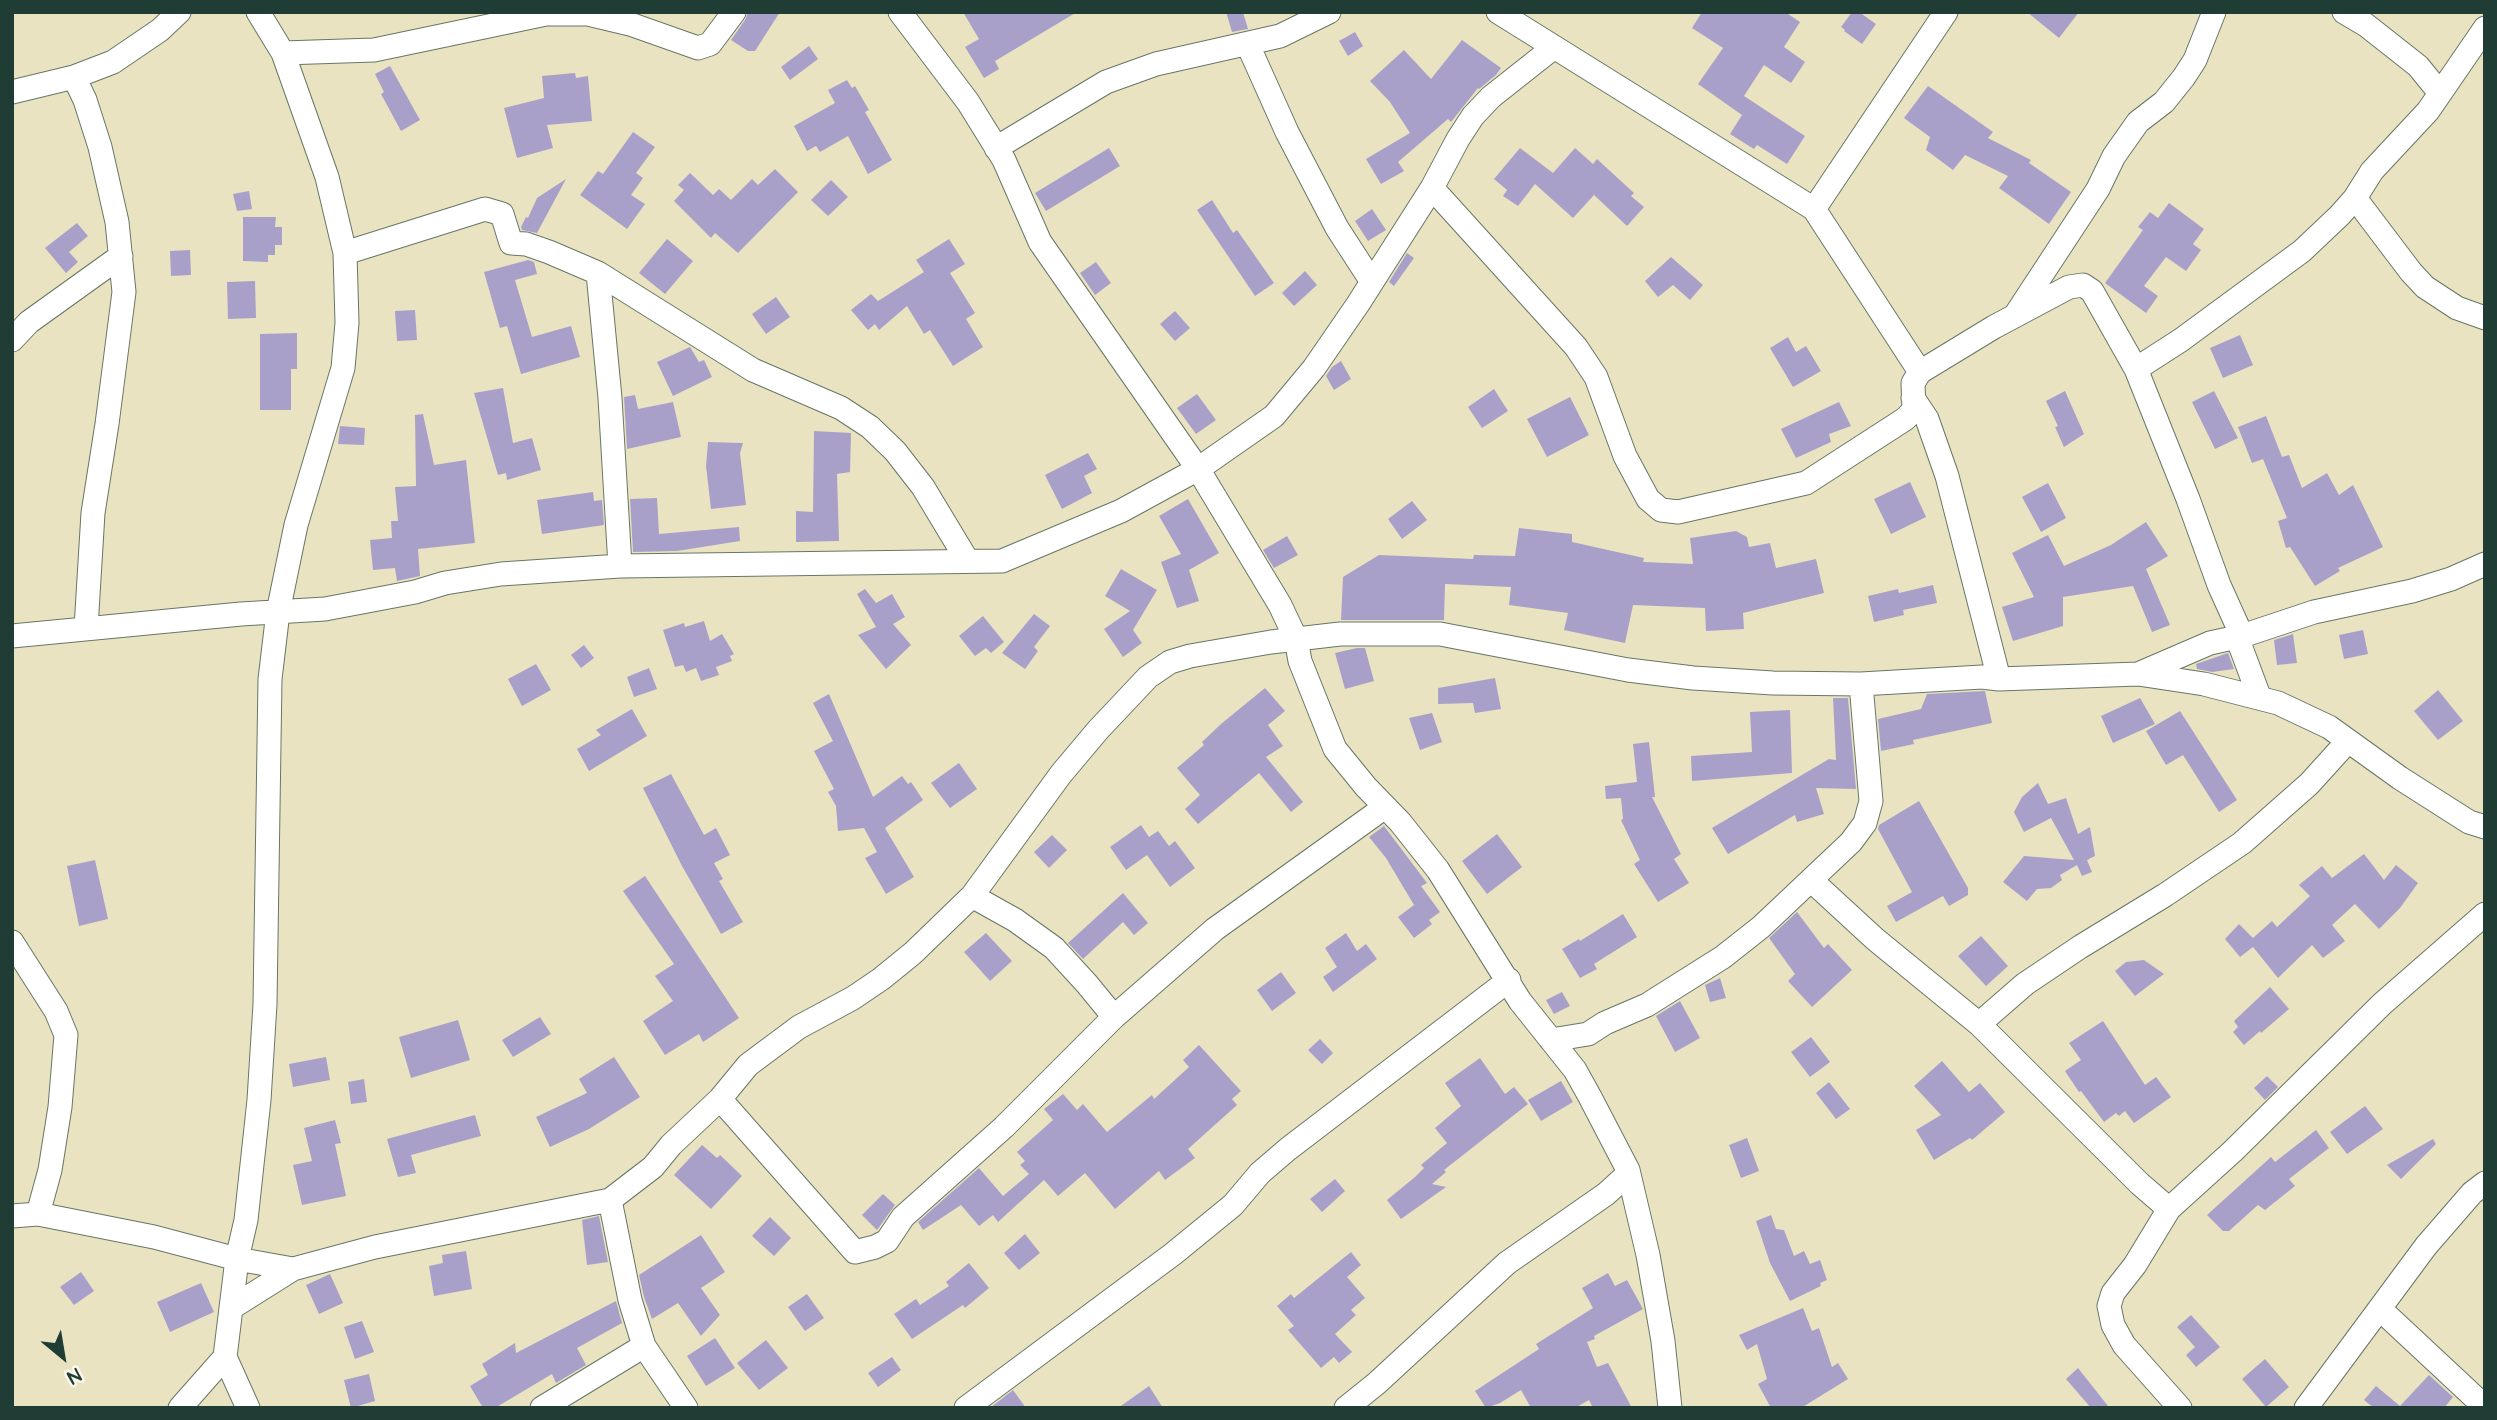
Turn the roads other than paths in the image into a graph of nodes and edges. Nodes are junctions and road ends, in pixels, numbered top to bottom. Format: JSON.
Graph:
{"nodes":[{"id":1,"x":179,"y":12,"type":"edge"},
{"id":2,"x":258,"y":12,"type":"edge"},
{"id":3,"x":734,"y":12,"type":"edge"},
{"id":4,"x":900,"y":12,"type":"edge"},
{"id":5,"x":1329,"y":12,"type":"edge"},
{"id":6,"x":1498,"y":12,"type":"edge"},
{"id":7,"x":2214,"y":12,"type":"edge"},
{"id":8,"x":2344,"y":12,"type":"edge"},
{"id":9,"x":1943,"y":13,"type":"edge"},
{"id":10,"x":2485,"y":28,"type":"edge"},
{"id":11,"x":1248,"y":45,"type":"junction"},
{"id":12,"x":1553,"y":48,"type":"junction"},
{"id":13,"x":283,"y":53,"type":"junction"},
{"id":14,"x":74,"y":77,"type":"junction"},
{"id":15,"x":12,"y":92,"type":"edge"},
{"id":16,"x":2440,"y":93,"type":"junction"},
{"id":17,"x":996,"y":148,"type":"junction"},
{"id":18,"x":1432,"y":188,"type":"junction"},
{"id":19,"x":2355,"y":198,"type":"junction"},
{"id":20,"x":1814,"y":209,"type":"junction"},
{"id":21,"x":345,"y":253,"type":"junction"},
{"id":22,"x":121,"y":256,"type":"junction"},
{"id":23,"x":598,"y":273,"type":"junction"},
{"id":24,"x":1372,"y":282,"type":"junction"},
{"id":25,"x":2015,"y":315,"type":"junction"},
{"id":26,"x":2485,"y":317,"type":"edge"},
{"id":27,"x":12,"y":340,"type":"edge"},
{"id":28,"x":2136,"y":369,"type":"junction"},
{"id":29,"x":1920,"y":372,"type":"junction"},
{"id":30,"x":1913,"y":398,"type":"junction"},
{"id":31,"x":1198,"y":469,"type":"junction"},
{"id":32,"x":967,"y":560,"type":"junction"},
{"id":33,"x":2485,"y":564,"type":"edge"},
{"id":34,"x":620,"y":566,"type":"junction"},
{"id":35,"x":278,"y":612,"type":"junction"},
{"id":36,"x":86,"y":628,"type":"junction"},
{"id":37,"x":12,"y":636,"type":"edge"},
{"id":38,"x":2242,"y":636,"type":"junction"},
{"id":39,"x":1296,"y":639,"type":"junction"},
{"id":40,"x":2138,"y":674,"type":"junction"},
{"id":41,"x":1999,"y":679,"type":"junction"},
{"id":42,"x":1861,"y":684,"type":"junction"},
{"id":43,"x":2259,"y":696,"type":"junction"},
{"id":44,"x":2348,"y":741,"type":"junction"},
{"id":45,"x":1385,"y":807,"type":"junction"},
{"id":46,"x":2485,"y":827,"type":"edge"},
{"id":47,"x":1812,"y":881,"type":"junction"},
{"id":48,"x":972,"y":896,"type":"junction"},
{"id":49,"x":2485,"y":914,"type":"edge"},
{"id":50,"x":12,"y":942,"type":"edge"},
{"id":51,"x":1509,"y":981,"type":"junction"},
{"id":52,"x":1114,"y":1017,"type":"junction"},
{"id":53,"x":1979,"y":1024,"type":"junction"},
{"id":54,"x":1588,"y":1034,"type":"junction"},
{"id":55,"x":1551,"y":1040,"type":"junction"},
{"id":56,"x":1575,"y":1070,"type":"junction"},
{"id":57,"x":720,"y":1099,"type":"junction"},
{"id":58,"x":1628,"y":1174,"type":"junction"},
{"id":59,"x":2485,"y":1183,"type":"edge"},
{"id":60,"x":610,"y":1200,"type":"junction"},
{"id":61,"x":2169,"y":1209,"type":"junction"},
{"id":62,"x":38,"y":1214,"type":"junction"},
{"id":63,"x":12,"y":1216,"type":"edge"},
{"id":64,"x":237,"y":1259,"type":"junction"},
{"id":65,"x":293,"y":1269,"type":"junction"},
{"id":66,"x":231,"y":1308,"type":"junction"},
{"id":67,"x":2380,"y":1309,"type":"junction"},
{"id":68,"x":645,"y":1346,"type":"junction"},
{"id":69,"x":225,"y":1357,"type":"junction"},
{"id":70,"x":2485,"y":1407,"type":"edge"},
{"id":71,"x":180,"y":1408,"type":"edge"},
{"id":72,"x":248,"y":1408,"type":"edge"},
{"id":73,"x":542,"y":1408,"type":"edge"},
{"id":74,"x":686,"y":1408,"type":"edge"},
{"id":75,"x":966,"y":1408,"type":"edge"},
{"id":76,"x":1346,"y":1408,"type":"edge"},
{"id":77,"x":1670,"y":1408,"type":"edge"},
{"id":78,"x":2180,"y":1408,"type":"edge"},
{"id":79,"x":2306,"y":1408,"type":"edge"}],
"edges":[{"from":1,"to":14,"type":"street"},
{"from":2,"to":13,"type":"street"},
{"from":3,"to":13,"type":"street"},
{"from":4,"to":17,"type":"street"},
{"from":5,"to":11,"type":"street"},
{"from":6,"to":12,"type":"street"},
{"from":7,"to":25,"type":"street"},
{"from":8,"to":16,"type":"street"},
{"from":9,"to":20,"type":"street"},
{"from":10,"to":16,"type":"street"},
{"from":11,"to":17,"type":"street"},
{"from":11,"to":24,"type":"street"},
{"from":12,"to":18,"type":"street"},
{"from":12,"to":20,"type":"street"},
{"from":13,"to":21,"type":"street"},
{"from":14,"to":15,"type":"street"},
{"from":14,"to":22,"type":"street"},
{"from":16,"to":19,"type":"street"},
{"from":17,"to":31,"type":"street"},
{"from":18,"to":24,"type":"street"},
{"from":18,"to":30,"type":"street"},
{"from":19,"to":26,"type":"street"},
{"from":19,"to":28,"type":"street"},
{"from":20,"to":29,"type":"street"},
{"from":21,"to":23,"type":"street"},
{"from":21,"to":35,"type":"street"},
{"from":22,"to":27,"type":"street"},
{"from":22,"to":36,"type":"street"},
{"from":23,"to":32,"type":"street"},
{"from":23,"to":34,"type":"street"},
{"from":24,"to":31,"type":"street"},
{"from":25,"to":28,"type":"street"},
{"from":25,"to":29,"type":"street"},
{"from":28,"to":38,"type":"street"},
{"from":29,"to":30,"type":"street"},
{"from":30,"to":41,"type":"street"},
{"from":31,"to":32,"type":"street"},
{"from":31,"to":39,"type":"street"},
{"from":32,"to":34,"type":"street"},
{"from":33,"to":38,"type":"street"},
{"from":34,"to":35,"type":"street"},
{"from":35,"to":36,"type":"street"},
{"from":35,"to":64,"type":"street"},
{"from":36,"to":37,"type":"street"},
{"from":38,"to":40,"type":"street"},
{"from":38,"to":43,"type":"street"},
{"from":39,"to":42,"type":"street"},
{"from":39,"to":45,"type":"street"},
{"from":39,"to":48,"type":"street"},
{"from":40,"to":41,"type":"street"},
{"from":40,"to":43,"type":"street"},
{"from":41,"to":42,"type":"street"},
{"from":42,"to":47,"type":"street"},
{"from":43,"to":44,"type":"street"},
{"from":44,"to":46,"type":"street"},
{"from":44,"to":53,"type":"street"},
{"from":45,"to":51,"type":"street"},
{"from":45,"to":52,"type":"street"},
{"from":47,"to":53,"type":"street"},
{"from":47,"to":54,"type":"street"},
{"from":48,"to":52,"type":"street"},
{"from":48,"to":57,"type":"street"},
{"from":49,"to":61,"type":"street"},
{"from":50,"to":62,"type":"street"},
{"from":51,"to":55,"type":"street"},
{"from":51,"to":75,"type":"street"},
{"from":52,"to":57,"type":"street"},
{"from":53,"to":61,"type":"street"},
{"from":54,"to":55,"type":"street"},
{"from":54,"to":56,"type":"street"},
{"from":55,"to":56,"type":"street"},
{"from":56,"to":58,"type":"street"},
{"from":57,"to":60,"type":"street"},
{"from":58,"to":76,"type":"street"},
{"from":58,"to":77,"type":"street"},
{"from":59,"to":67,"type":"street"},
{"from":60,"to":65,"type":"street"},
{"from":60,"to":68,"type":"street"},
{"from":61,"to":78,"type":"street"},
{"from":62,"to":63,"type":"street"},
{"from":62,"to":64,"type":"street"},
{"from":64,"to":65,"type":"street"},
{"from":64,"to":66,"type":"street"},
{"from":65,"to":66,"type":"street"},
{"from":66,"to":69,"type":"street"},
{"from":67,"to":70,"type":"street"},
{"from":67,"to":79,"type":"street"},
{"from":68,"to":73,"type":"street"},
{"from":68,"to":74,"type":"street"},
{"from":69,"to":71,"type":"street"},
{"from":69,"to":72,"type":"street"}]}
